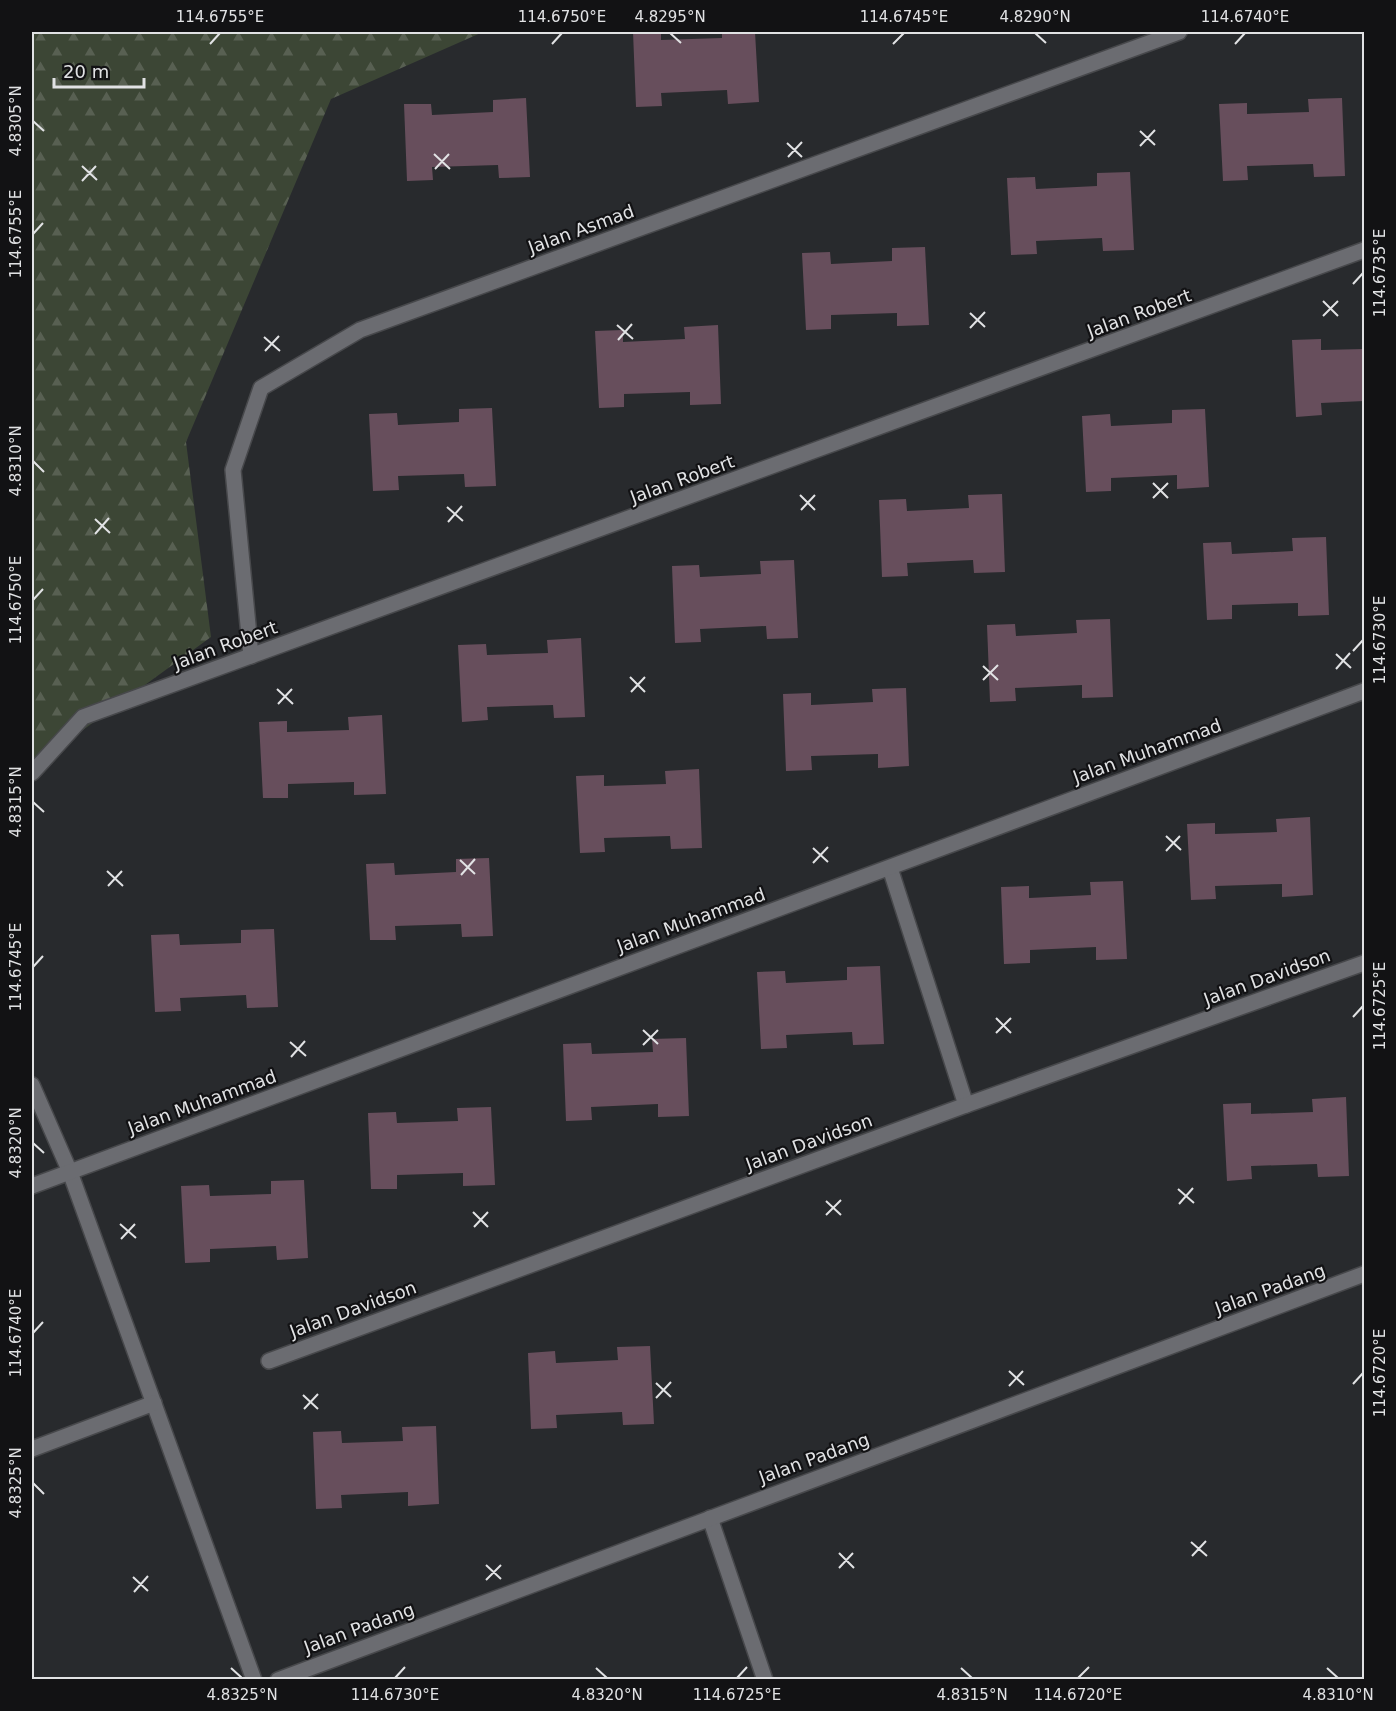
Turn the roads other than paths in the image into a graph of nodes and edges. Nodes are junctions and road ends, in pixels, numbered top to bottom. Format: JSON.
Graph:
{"nodes":[{"id":1,"x":1179,"y":32,"type":"edge"},
{"id":2,"x":1365,"y":250,"type":"edge"},
{"id":3,"x":251,"y":656,"type":"junction"},
{"id":4,"x":1365,"y":691,"type":"edge"},
{"id":5,"x":32,"y":772,"type":"edge"},
{"id":6,"x":890,"y":868,"type":"junction"},
{"id":7,"x":1365,"y":963,"type":"edge"},
{"id":8,"x":32,"y":1085,"type":"edge"},
{"id":9,"x":966,"y":1105,"type":"junction"},
{"id":10,"x":70,"y":1172,"type":"junction"},
{"id":11,"x":32,"y":1186,"type":"edge"},
{"id":12,"x":1365,"y":1274,"type":"edge"},
{"id":13,"x":269,"y":1361,"type":"dead end"},
{"id":14,"x":154,"y":1403,"type":"junction"},
{"id":15,"x":32,"y":1449,"type":"edge"},
{"id":16,"x":710,"y":1518,"type":"junction"},
{"id":17,"x":254,"y":1680,"type":"edge"},
{"id":18,"x":278,"y":1680,"type":"edge"},
{"id":19,"x":765,"y":1680,"type":"edge"}],
"edges":[{"from":1,"to":3,"type":"street","name":"Jalan Asmad"},
{"from":2,"to":3,"type":"street","name":"Jalan Robert"},
{"from":3,"to":5,"type":"street","name":"Jalan Robert"},
{"from":4,"to":6,"type":"street","name":"Jalan Muhammad"},
{"from":6,"to":9,"type":"street"},
{"from":6,"to":10,"type":"street","name":"Jalan Muhammad"},
{"from":7,"to":9,"type":"street","name":"Jalan Davidson"},
{"from":8,"to":10,"type":"street"},
{"from":9,"to":13,"type":"street","name":"Jalan Davidson"},
{"from":10,"to":11,"type":"street","name":"Jalan Muhammad"},
{"from":10,"to":14,"type":"street"},
{"from":12,"to":16,"type":"street","name":"Jalan Padang"},
{"from":14,"to":15,"type":"street"},
{"from":14,"to":17,"type":"street"},
{"from":16,"to":18,"type":"street","name":"Jalan Padang"},
{"from":16,"to":19,"type":"street"}]}
